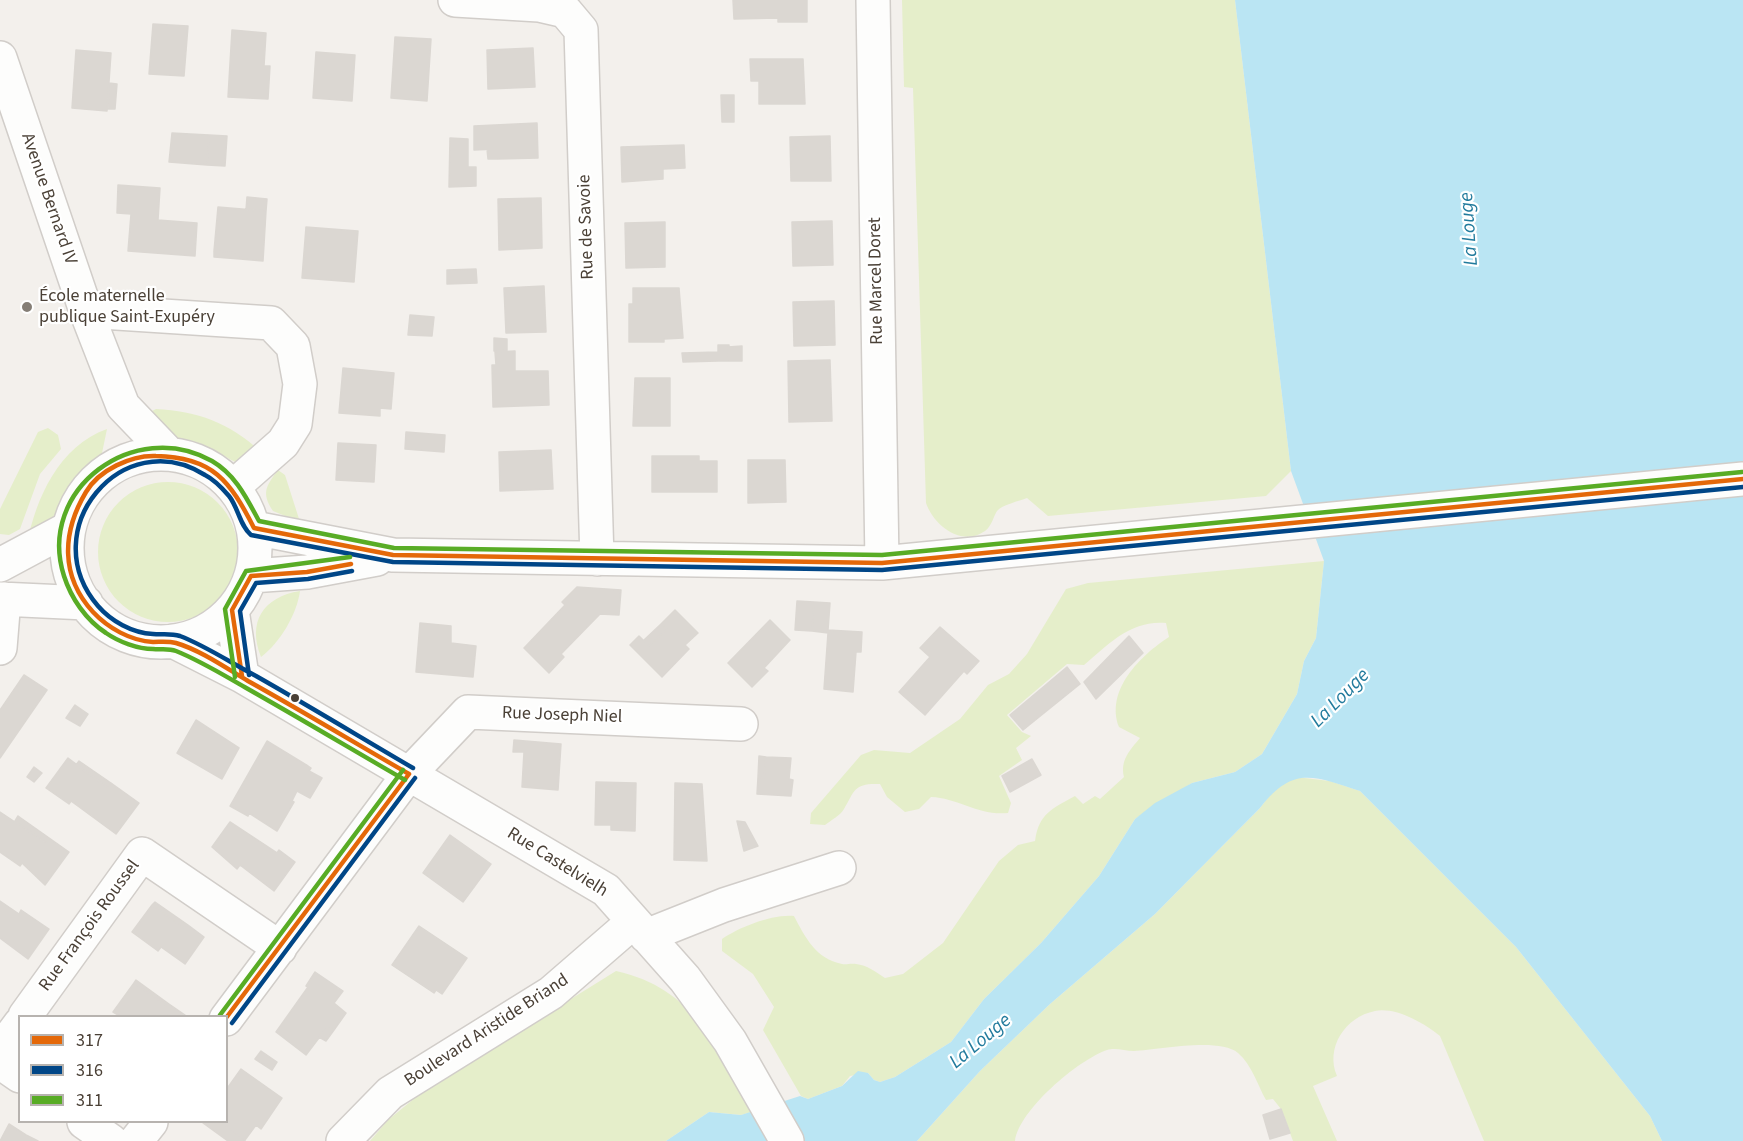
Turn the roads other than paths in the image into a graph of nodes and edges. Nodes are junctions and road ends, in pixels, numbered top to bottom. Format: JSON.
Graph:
{"nodes":[{"id":1,"x":455,"y":0,"type":"edge"},
{"id":2,"x":873,"y":0,"type":"edge"},
{"id":3,"x":0,"y":58,"type":"edge"},
{"id":4,"x":86,"y":311,"type":"junction"},
{"id":5,"x":123,"y":406,"type":"junction"},
{"id":6,"x":169,"y":454,"type":"junction"},
{"id":7,"x":105,"y":472,"type":"junction"},
{"id":8,"x":1743,"y":479,"type":"edge"},
{"id":9,"x":232,"y":487,"type":"junction"},
{"id":10,"x":69,"y":528,"type":"junction"},
{"id":11,"x":254,"y":528,"type":"junction"},
{"id":12,"x":393,"y":555,"type":"junction"},
{"id":13,"x":597,"y":559,"type":"junction"},
{"id":14,"x":882,"y":563,"type":"junction"},
{"id":15,"x":0,"y":565,"type":"edge"},
{"id":16,"x":251,"y":576,"type":"junction"},
{"id":17,"x":2,"y":599,"type":"edge"},
{"id":18,"x":86,"y":603,"type":"junction"},
{"id":19,"x":232,"y":610,"type":"junction"},
{"id":20,"x":173,"y":641,"type":"junction"},
{"id":21,"x":0,"y":648,"type":"edge"},
{"id":22,"x":243,"y":676,"type":"junction"},
{"id":23,"x":741,"y":724,"type":"dead end"},
{"id":24,"x":409,"y":774,"type":"junction"},
{"id":25,"x":839,"y":868,"type":"dead end"},
{"id":26,"x":640,"y":929,"type":"junction"},
{"id":27,"x":280,"y":948,"type":"junction"},
{"id":28,"x":26,"y":1015,"type":"edge"},
{"id":29,"x":228,"y":1016,"type":"edge"},
{"id":30,"x":18,"y":1027,"type":"edge"},
{"id":31,"x":0,"y":1052,"type":"edge"},
{"id":32,"x":0,"y":1062,"type":"edge"},
{"id":33,"x":18,"y":1075,"type":"edge"},
{"id":34,"x":85,"y":1123,"type":"edge"},
{"id":35,"x":149,"y":1123,"type":"edge"},
{"id":36,"x":111,"y":1141,"type":"edge"},
{"id":37,"x":136,"y":1141,"type":"edge"},
{"id":38,"x":343,"y":1141,"type":"edge"},
{"id":39,"x":787,"y":1141,"type":"edge"}],
"edges":[{"from":1,"to":13,"type":"street","name":"Rue de Savoie"},
{"from":2,"to":14,"type":"street","name":"Rue Marcel Doret"},
{"from":3,"to":4,"type":"street","name":"Avenue Bernard IV"},
{"from":4,"to":5,"type":"street","name":"Avenue Bernard IV"},
{"from":4,"to":9,"type":"street"},
{"from":5,"to":6,"type":"street","name":"Avenue Bernard IV"},
{"from":5,"to":7,"type":"street"},
{"from":6,"to":7,"type":"street"},
{"from":6,"to":9,"type":"street"},
{"from":7,"to":10,"type":"street"},
{"from":8,"to":14,"type":"street"},
{"from":9,"to":11,"type":"street"},
{"from":10,"to":15,"type":"street"},
{"from":10,"to":18,"type":"street"},
{"from":11,"to":12,"type":"street"},
{"from":11,"to":16,"type":"street"},
{"from":12,"to":13,"type":"street"},
{"from":12,"to":16,"type":"street"},
{"from":13,"to":14,"type":"street"},
{"from":16,"to":19,"type":"street"},
{"from":17,"to":18,"type":"street"},
{"from":17,"to":21,"type":"street"},
{"from":18,"to":20,"type":"street"},
{"from":19,"to":20,"type":"street"},
{"from":19,"to":22,"type":"street"},
{"from":20,"to":22,"type":"street","name":"Rue Castelvielh"},
{"from":22,"to":24,"type":"street","name":"Rue Castelvielh"},
{"from":23,"to":24,"type":"street","name":"Rue Joseph Niel"},
{"from":24,"to":26,"type":"street","name":"Rue Castelvielh"},
{"from":24,"to":27,"type":"street","name":"Rue Joseph Niel"},
{"from":25,"to":26,"type":"street"},
{"from":26,"to":38,"type":"street","name":"Boulevard Aristide Briand"},
{"from":26,"to":39,"type":"street","name":"Rue Castelvielh"},
{"from":27,"to":28,"type":"street","name":"Rue François Roussel"},
{"from":27,"to":29,"type":"street","name":"Rue Joseph Niel"},
{"from":30,"to":31,"type":"street"},
{"from":32,"to":33,"type":"street"},
{"from":34,"to":36,"type":"street"},
{"from":35,"to":37,"type":"street"}]}
